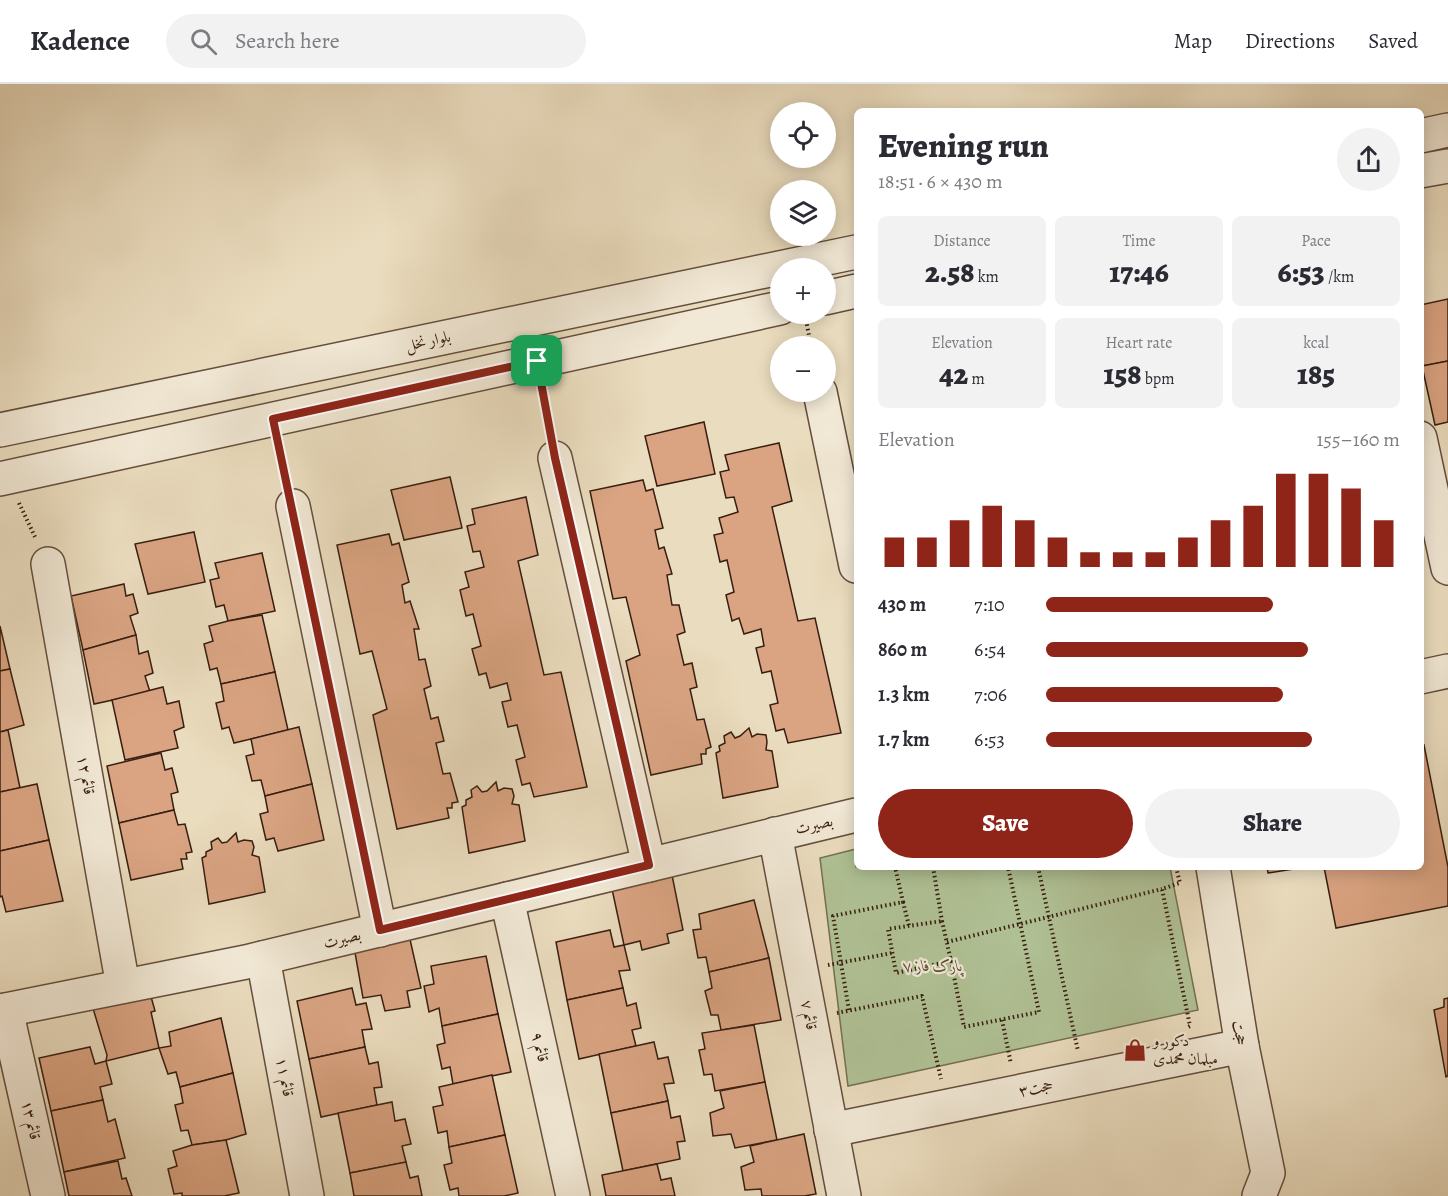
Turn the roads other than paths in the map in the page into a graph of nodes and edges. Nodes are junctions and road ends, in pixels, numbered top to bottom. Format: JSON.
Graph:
{"nodes":[{"id":1,"x":1448,"y":130,"type":"edge"},
{"id":2,"x":1424,"y":135,"type":"edge"},
{"id":3,"x":1448,"y":165,"type":"edge"},
{"id":4,"x":1424,"y":170,"type":"edge"},
{"id":5,"x":854,"y":252,"type":"edge"},
{"id":6,"x":854,"y":291,"type":"edge"},
{"id":7,"x":836,"y":296,"type":"edge"},
{"id":8,"x":770,"y":310,"type":"edge"},
{"id":9,"x":822,"y":402,"type":"edge"},
{"id":10,"x":0,"y":430,"type":"edge"},
{"id":11,"x":1424,"y":457,"type":"edge"},
{"id":12,"x":555,"y":458,"type":"road end"},
{"id":13,"x":3,"y":479,"type":"edge"},
{"id":14,"x":292,"y":506,"type":"road end"},
{"id":15,"x":854,"y":556,"type":"edge"},
{"id":16,"x":48,"y":564,"type":"road end"},
{"id":17,"x":1448,"y":568,"type":"edge"},
{"id":18,"x":1448,"y":671,"type":"edge"},
{"id":19,"x":1424,"y":676,"type":"edge"},
{"id":20,"x":854,"y":815,"type":"edge"},
{"id":21,"x":775,"y":834,"type":"junction"},
{"id":22,"x":649,"y":865,"type":"junction"},
{"id":23,"x":1213,"y":870,"type":"edge"},
{"id":24,"x":507,"y":899,"type":"junction"},
{"id":25,"x":380,"y":930,"type":"junction"},
{"id":26,"x":263,"y":958,"type":"junction"},
{"id":27,"x":123,"y":986,"type":"junction"},
{"id":28,"x":3,"y":1010,"type":"edge"},
{"id":29,"x":1242,"y":1046,"type":"junction"},
{"id":30,"x":831,"y":1130,"type":"junction"},
{"id":31,"x":48,"y":1196,"type":"edge"},
{"id":32,"x":307,"y":1196,"type":"edge"},
{"id":33,"x":573,"y":1196,"type":"edge"},
{"id":34,"x":844,"y":1196,"type":"edge"},
{"id":35,"x":1259,"y":1196,"type":"edge"}],
"edges":[{"from":1,"to":2,"type":"street"},
{"from":3,"to":4,"type":"street"},
{"from":5,"to":10,"type":"street","name":"بلوار نخل"},
{"from":6,"to":7,"type":"street"},
{"from":8,"to":13,"type":"street"},
{"from":9,"to":15,"type":"street"},
{"from":11,"to":17,"type":"street"},
{"from":12,"to":22,"type":"street"},
{"from":14,"to":25,"type":"street"},
{"from":16,"to":27,"type":"street","name":"قائم ۱۲"},
{"from":18,"to":19,"type":"street"},
{"from":20,"to":21,"type":"street","name":"بصیرت"},
{"from":21,"to":22,"type":"street","name":"بصیرت"},
{"from":21,"to":30,"type":"street","name":"قائم ۷"},
{"from":22,"to":24,"type":"street","name":"بصیرت"},
{"from":23,"to":29,"type":"street","name":"حجت"},
{"from":24,"to":25,"type":"street","name":"بصیرت"},
{"from":24,"to":33,"type":"street","name":"قائم ۹"},
{"from":25,"to":26,"type":"street","name":"بصیرت"},
{"from":26,"to":27,"type":"street","name":"بصیرت"},
{"from":26,"to":32,"type":"street","name":"قائم ۱۱"},
{"from":27,"to":28,"type":"street","name":"بصیرت"},
{"from":28,"to":31,"type":"street","name":"قائم ۱۳"},
{"from":29,"to":30,"type":"street","name":"حجت۳"},
{"from":29,"to":35,"type":"street","name":"حجت"},
{"from":30,"to":34,"type":"street","name":"قائم ۷"}]}
